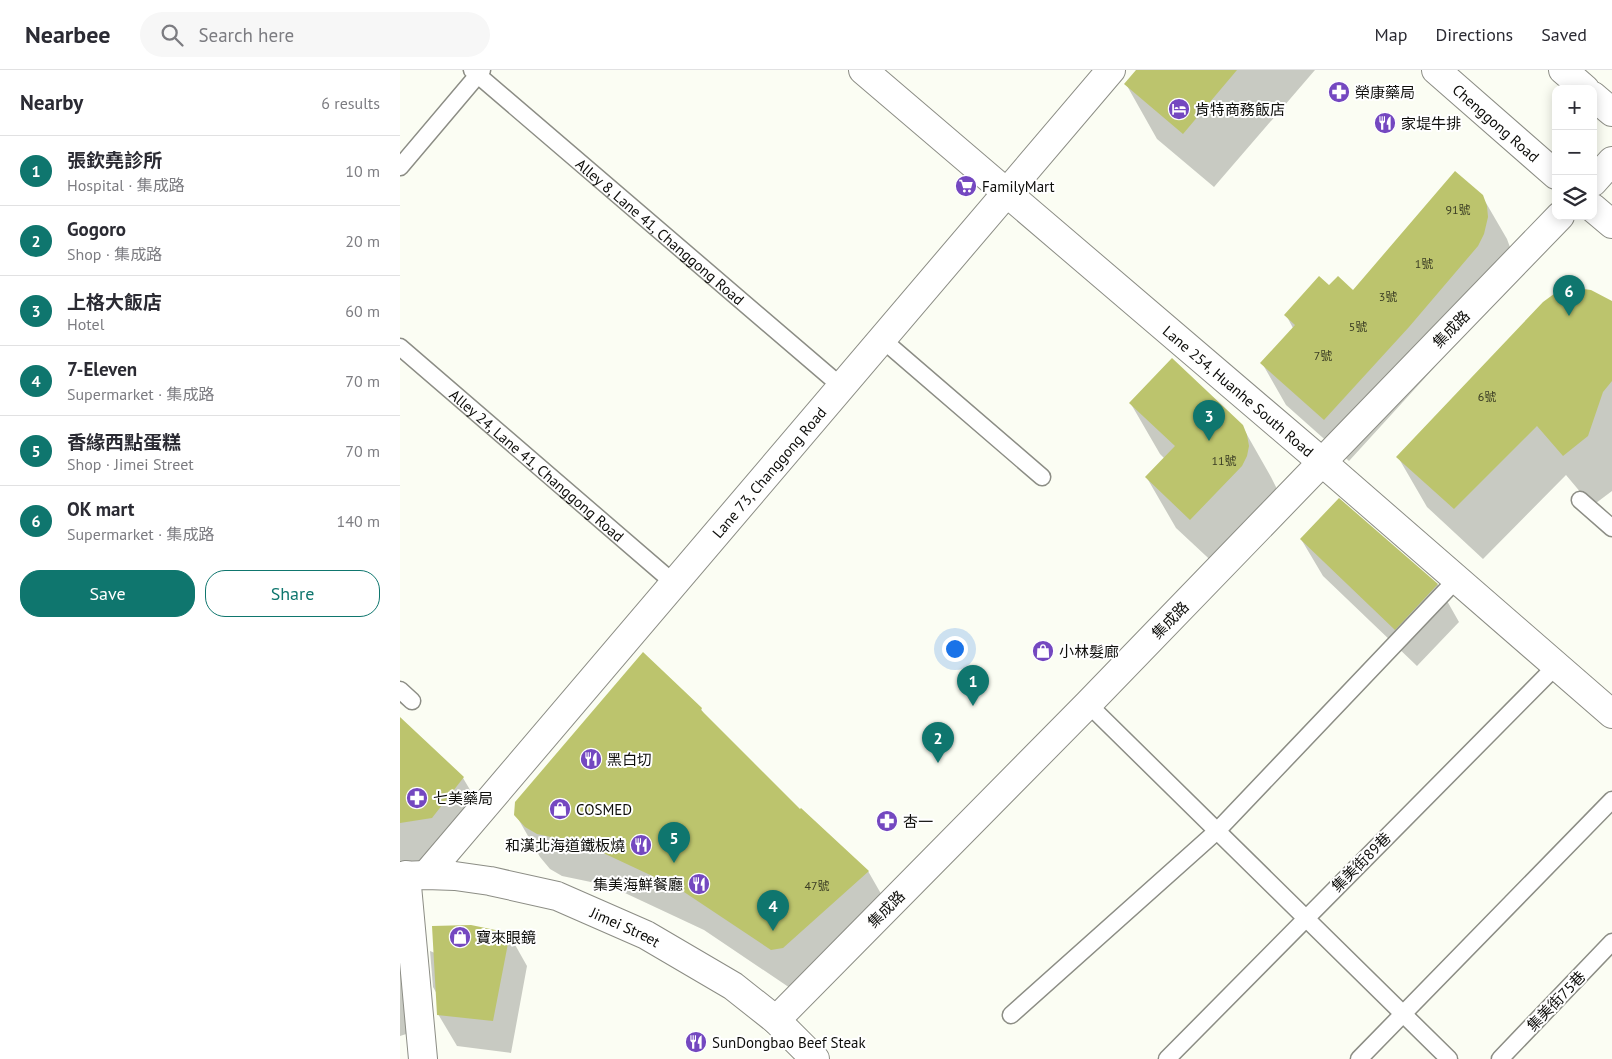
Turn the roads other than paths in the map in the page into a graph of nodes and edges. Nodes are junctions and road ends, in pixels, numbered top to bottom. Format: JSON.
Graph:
{"nodes":[{"id":1,"x":862,"y":70,"type":"edge"},
{"id":2,"x":1111,"y":70,"type":"edge"},
{"id":3,"x":1436,"y":70,"type":"edge"},
{"id":4,"x":1563,"y":70,"type":"edge"},
{"id":5,"x":478,"y":72,"type":"edge"},
{"id":6,"x":1580,"y":85,"type":"edge"},
{"id":7,"x":1597,"y":99,"type":"edge"},
{"id":8,"x":1612,"y":112,"type":"edge"},
{"id":9,"x":1612,"y":161,"type":"edge"},
{"id":10,"x":400,"y":167,"type":"edge"},
{"id":11,"x":1552,"y":172,"type":"edge"},
{"id":12,"x":1597,"y":178,"type":"edge"},
{"id":13,"x":1007,"y":194,"type":"junction"},
{"id":14,"x":1597,"y":211,"type":"edge"},
{"id":15,"x":1556,"y":220,"type":"edge"},
{"id":16,"x":1612,"y":224,"type":"edge"},
{"id":17,"x":883,"y":340,"type":"junction"},
{"id":18,"x":400,"y":347,"type":"edge"},
{"id":19,"x":842,"y":387,"type":"junction"},
{"id":20,"x":1322,"y":462,"type":"junction"},
{"id":21,"x":1042,"y":477,"type":"dead end"},
{"id":22,"x":1580,"y":500,"type":"dead end"},
{"id":23,"x":1612,"y":528,"type":"edge"},
{"id":24,"x":1456,"y":580,"type":"junction"},
{"id":25,"x":674,"y":584,"type":"junction"},
{"id":26,"x":1556,"y":666,"type":"junction"},
{"id":27,"x":1088,"y":704,"type":"junction"},
{"id":28,"x":1612,"y":714,"type":"edge"},
{"id":29,"x":1612,"y":800,"type":"edge"},
{"id":30,"x":1217,"y":831,"type":"junction"},
{"id":31,"x":411,"y":875,"type":"edge"},
{"id":32,"x":1305,"y":918,"type":"junction"},
{"id":33,"x":1612,"y":942,"type":"edge"},
{"id":34,"x":1403,"y":1014,"type":"junction"},
{"id":35,"x":1011,"y":1015,"type":"dead end"},
{"id":36,"x":776,"y":1020,"type":"junction"},
{"id":37,"x":423,"y":1059,"type":"edge"},
{"id":38,"x":815,"y":1059,"type":"edge"},
{"id":39,"x":1167,"y":1059,"type":"edge"},
{"id":40,"x":1359,"y":1059,"type":"edge"},
{"id":41,"x":1448,"y":1059,"type":"edge"},
{"id":42,"x":1500,"y":1059,"type":"edge"}],
"edges":[{"from":1,"to":13,"type":"street","name":"Lane 254, Huanhe South Road"},
{"from":2,"to":13,"type":"street","name":"Lane 73, Changgong Road"},
{"from":3,"to":11,"type":"street","name":"Chenggong Road"},
{"from":4,"to":6,"type":"street"},
{"from":5,"to":10,"type":"lane"},
{"from":5,"to":19,"type":"lane","name":"Alley 8, Lane 41, Changgong Road"},
{"from":7,"to":8,"type":"street"},
{"from":9,"to":12,"type":"street"},
{"from":13,"to":17,"type":"street","name":"Lane 73, Changgong Road"},
{"from":13,"to":20,"type":"street","name":"Lane 254, Huanhe South Road"},
{"from":14,"to":16,"type":"street"},
{"from":15,"to":20,"type":"street","name":"集成路"},
{"from":17,"to":19,"type":"street","name":"Lane 73, Changgong Road"},
{"from":17,"to":21,"type":"lane"},
{"from":18,"to":25,"type":"lane","name":"Alley 24, Lane 41, Changgong Road"},
{"from":19,"to":25,"type":"street","name":"Lane 73, Changgong Road"},
{"from":20,"to":24,"type":"street","name":"Lane 254, Huanhe South Road"},
{"from":20,"to":27,"type":"street","name":"集成路"},
{"from":22,"to":23,"type":"lane"},
{"from":24,"to":26,"type":"street","name":"Lane 254, Huanhe South Road"},
{"from":24,"to":30,"type":"lane"},
{"from":25,"to":31,"type":"street","name":"Lane 73, Changgong Road"},
{"from":26,"to":28,"type":"street","name":"Lane 254, Huanhe South Road"},
{"from":26,"to":32,"type":"lane","name":"集美街89巷"},
{"from":27,"to":30,"type":"lane"},
{"from":27,"to":36,"type":"street","name":"集成路"},
{"from":29,"to":34,"type":"lane"},
{"from":30,"to":32,"type":"lane"},
{"from":30,"to":35,"type":"lane"},
{"from":31,"to":36,"type":"street","name":"Jimei Street"},
{"from":31,"to":37,"type":"street"},
{"from":32,"to":34,"type":"lane"},
{"from":32,"to":39,"type":"lane","name":"集美街89巷"},
{"from":33,"to":42,"type":"lane","name":"集美街75巷"},
{"from":34,"to":40,"type":"lane"},
{"from":34,"to":41,"type":"lane"},
{"from":36,"to":38,"type":"street","name":"Jimei Street"}]}
